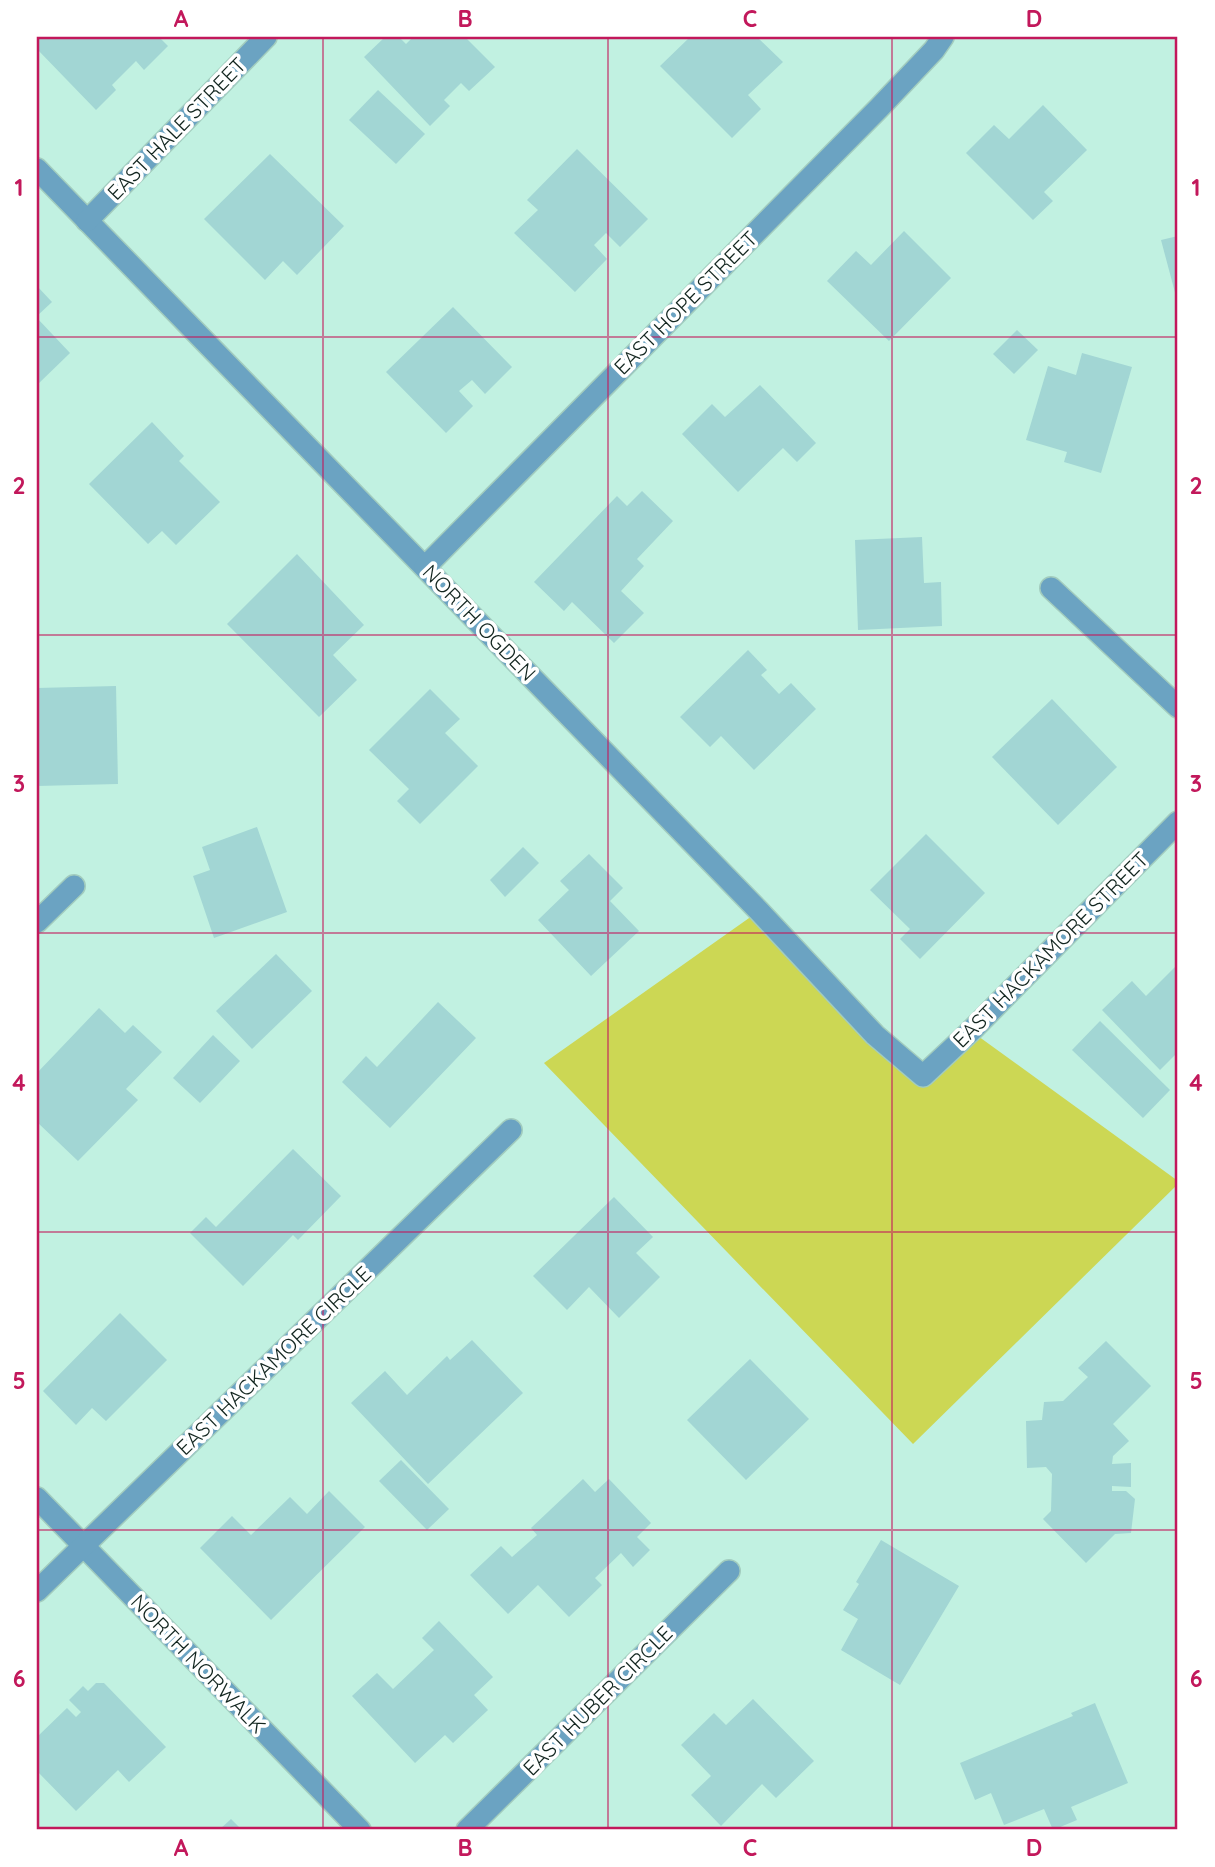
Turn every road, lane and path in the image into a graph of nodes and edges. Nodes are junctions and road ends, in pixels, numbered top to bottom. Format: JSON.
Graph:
{"nodes":[{"id":1,"x":266,"y":37,"type":"edge"},
{"id":2,"x":943,"y":37,"type":"edge"},
{"id":3,"x":37,"y":169,"type":"edge"},
{"id":4,"x":87,"y":221,"type":"junction"},
{"id":5,"x":425,"y":567,"type":"junction"},
{"id":6,"x":1051,"y":588,"type":"dead end"},
{"id":7,"x":1178,"y":707,"type":"edge"},
{"id":8,"x":1178,"y":822,"type":"edge"},
{"id":9,"x":74,"y":886,"type":"dead end"},
{"id":10,"x":37,"y":922,"type":"edge"},
{"id":11,"x":923,"y":1076,"type":"joint"},
{"id":12,"x":511,"y":1130,"type":"dead end"},
{"id":13,"x":37,"y":1498,"type":"edge"},
{"id":14,"x":83,"y":1545,"type":"junction"},
{"id":15,"x":729,"y":1571,"type":"dead end"},
{"id":16,"x":37,"y":1591,"type":"edge"},
{"id":17,"x":360,"y":1830,"type":"edge"},
{"id":18,"x":467,"y":1830,"type":"edge"}],
"edges":[{"from":1,"to":4,"type":"street","name":"EAST HALE STREET"},
{"from":2,"to":5,"type":"street","name":"EAST HOPE STREET"},
{"from":3,"to":4,"type":"street","name":"NORTH OGDEN"},
{"from":4,"to":5,"type":"street","name":"NORTH OGDEN"},
{"from":5,"to":11,"type":"street","name":"NORTH OGDEN"},
{"from":6,"to":7,"type":"street"},
{"from":8,"to":11,"type":"street","name":"EAST HACKAMORE STREET"},
{"from":9,"to":10,"type":"street"},
{"from":12,"to":14,"type":"street","name":"EAST HACKAMORE CIRCLE"},
{"from":13,"to":14,"type":"street","name":"NORTH NORWALK"},
{"from":14,"to":16,"type":"street","name":"EAST HACKAMORE CIRCLE"},
{"from":14,"to":17,"type":"street","name":"NORTH NORWALK"},
{"from":15,"to":18,"type":"street","name":"EAST HUBER CIRCLE"}]}
